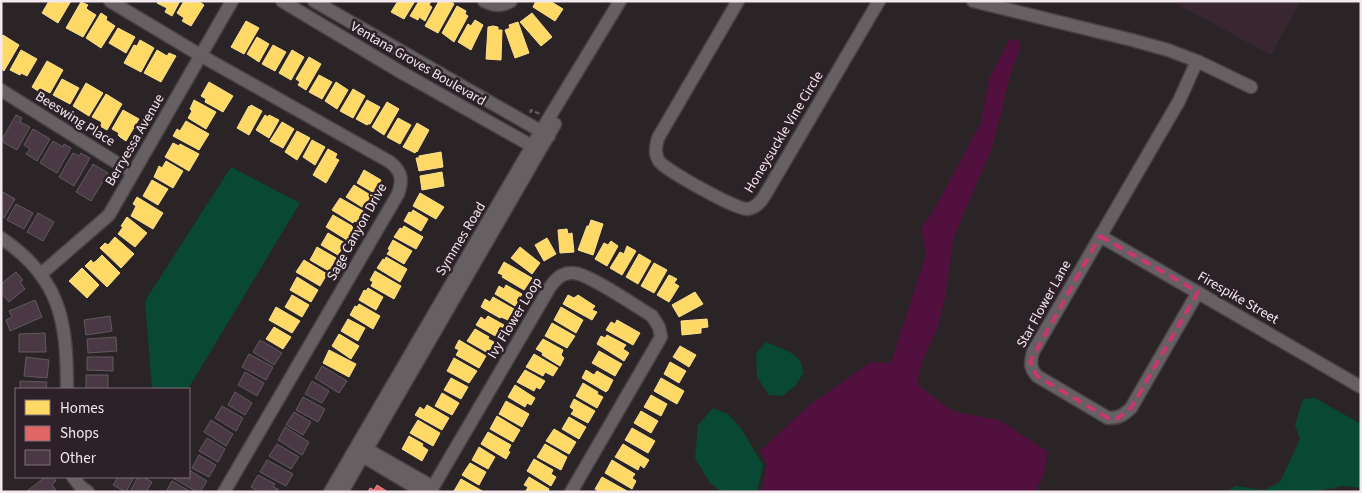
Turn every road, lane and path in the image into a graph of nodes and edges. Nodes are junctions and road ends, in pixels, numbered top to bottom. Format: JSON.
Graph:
{"nodes":[{"id":1,"x":110,"y":1,"type":"edge"},
{"id":2,"x":232,"y":1,"type":"edge"},
{"id":3,"x":282,"y":1,"type":"edge"},
{"id":4,"x":314,"y":1,"type":"edge"},
{"id":5,"x":484,"y":1,"type":"edge"},
{"id":6,"x":511,"y":1,"type":"edge"},
{"id":7,"x":620,"y":1,"type":"edge"},
{"id":8,"x":626,"y":1,"type":"edge"},
{"id":9,"x":738,"y":1,"type":"edge"},
{"id":10,"x":879,"y":1,"type":"edge"},
{"id":11,"x":973,"y":1,"type":"edge"},
{"id":12,"x":200,"y":54,"type":"junction"},
{"id":13,"x":1197,"y":61,"type":"junction"},
{"id":14,"x":1251,"y":87,"type":"dead end"},
{"id":15,"x":1,"y":90,"type":"edge"},
{"id":16,"x":545,"y":133,"type":"junction"},
{"id":17,"x":536,"y":149,"type":"junction"},
{"id":18,"x":133,"y":173,"type":"junction"},
{"id":19,"x":1100,"y":236,"type":"junction"},
{"id":20,"x":1,"y":238,"type":"edge"},
{"id":21,"x":41,"y":274,"type":"junction"},
{"id":22,"x":1198,"y":292,"type":"junction"},
{"id":23,"x":1361,"y":387,"type":"edge"},
{"id":24,"x":67,"y":388,"type":"edge"},
{"id":25,"x":360,"y":450,"type":"junction"},
{"id":26,"x":74,"y":478,"type":"edge"},
{"id":27,"x":428,"y":490,"type":"edge"},
{"id":28,"x":88,"y":492,"type":"edge"},
{"id":29,"x":224,"y":492,"type":"edge"},
{"id":30,"x":330,"y":492,"type":"edge"},
{"id":31,"x":342,"y":492,"type":"edge"},
{"id":32,"x":571,"y":492,"type":"edge"}],
"edges":[{"from":1,"to":12,"type":"street","name":"Sage Canyon Drive"},
{"from":2,"to":12,"type":"street","name":"Berryessa Avenue"},
{"from":3,"to":17,"type":"street","name":"Ventana Groves Boulevard"},
{"from":4,"to":16,"type":"street","name":"Ventana Groves Boulevard"},
{"from":5,"to":6,"type":"street"},
{"from":7,"to":16,"type":"street","name":"Symmes Road"},
{"from":8,"to":16,"type":"street","name":"Symmes Road"},
{"from":9,"to":10,"type":"street","name":"Honeysuckle Vine Circle"},
{"from":11,"to":13,"type":"street"},
{"from":12,"to":18,"type":"street","name":"Berryessa Avenue"},
{"from":12,"to":29,"type":"street","name":"Sage Canyon Drive"},
{"from":13,"to":14,"type":"street"},
{"from":13,"to":19,"type":"street","name":"Star Flower Lane"},
{"from":15,"to":18,"type":"street","name":"Beeswing Place"},
{"from":16,"to":17,"type":"street","name":"Symmes Road"},
{"from":17,"to":25,"type":"street","name":"Symmes Road"},
{"from":18,"to":21,"type":"street","name":"Berryessa Avenue"},
{"from":19,"to":22,"type":"street","name":"Firespike Street"},
{"from":19,"to":22,"type":"street","name":"Star Flower Lane"},
{"from":20,"to":21,"type":"street"},
{"from":21,"to":24,"type":"street"},
{"from":22,"to":23,"type":"street","name":"Firespike Street"},
{"from":25,"to":27,"type":"street","name":"Ivy Flower Loop"},
{"from":25,"to":30,"type":"street","name":"Symmes Road"},
{"from":25,"to":31,"type":"street","name":"Symmes Road"},
{"from":26,"to":28,"type":"street"},
{"from":27,"to":32,"type":"street","name":"Ivy Flower Loop"}]}
